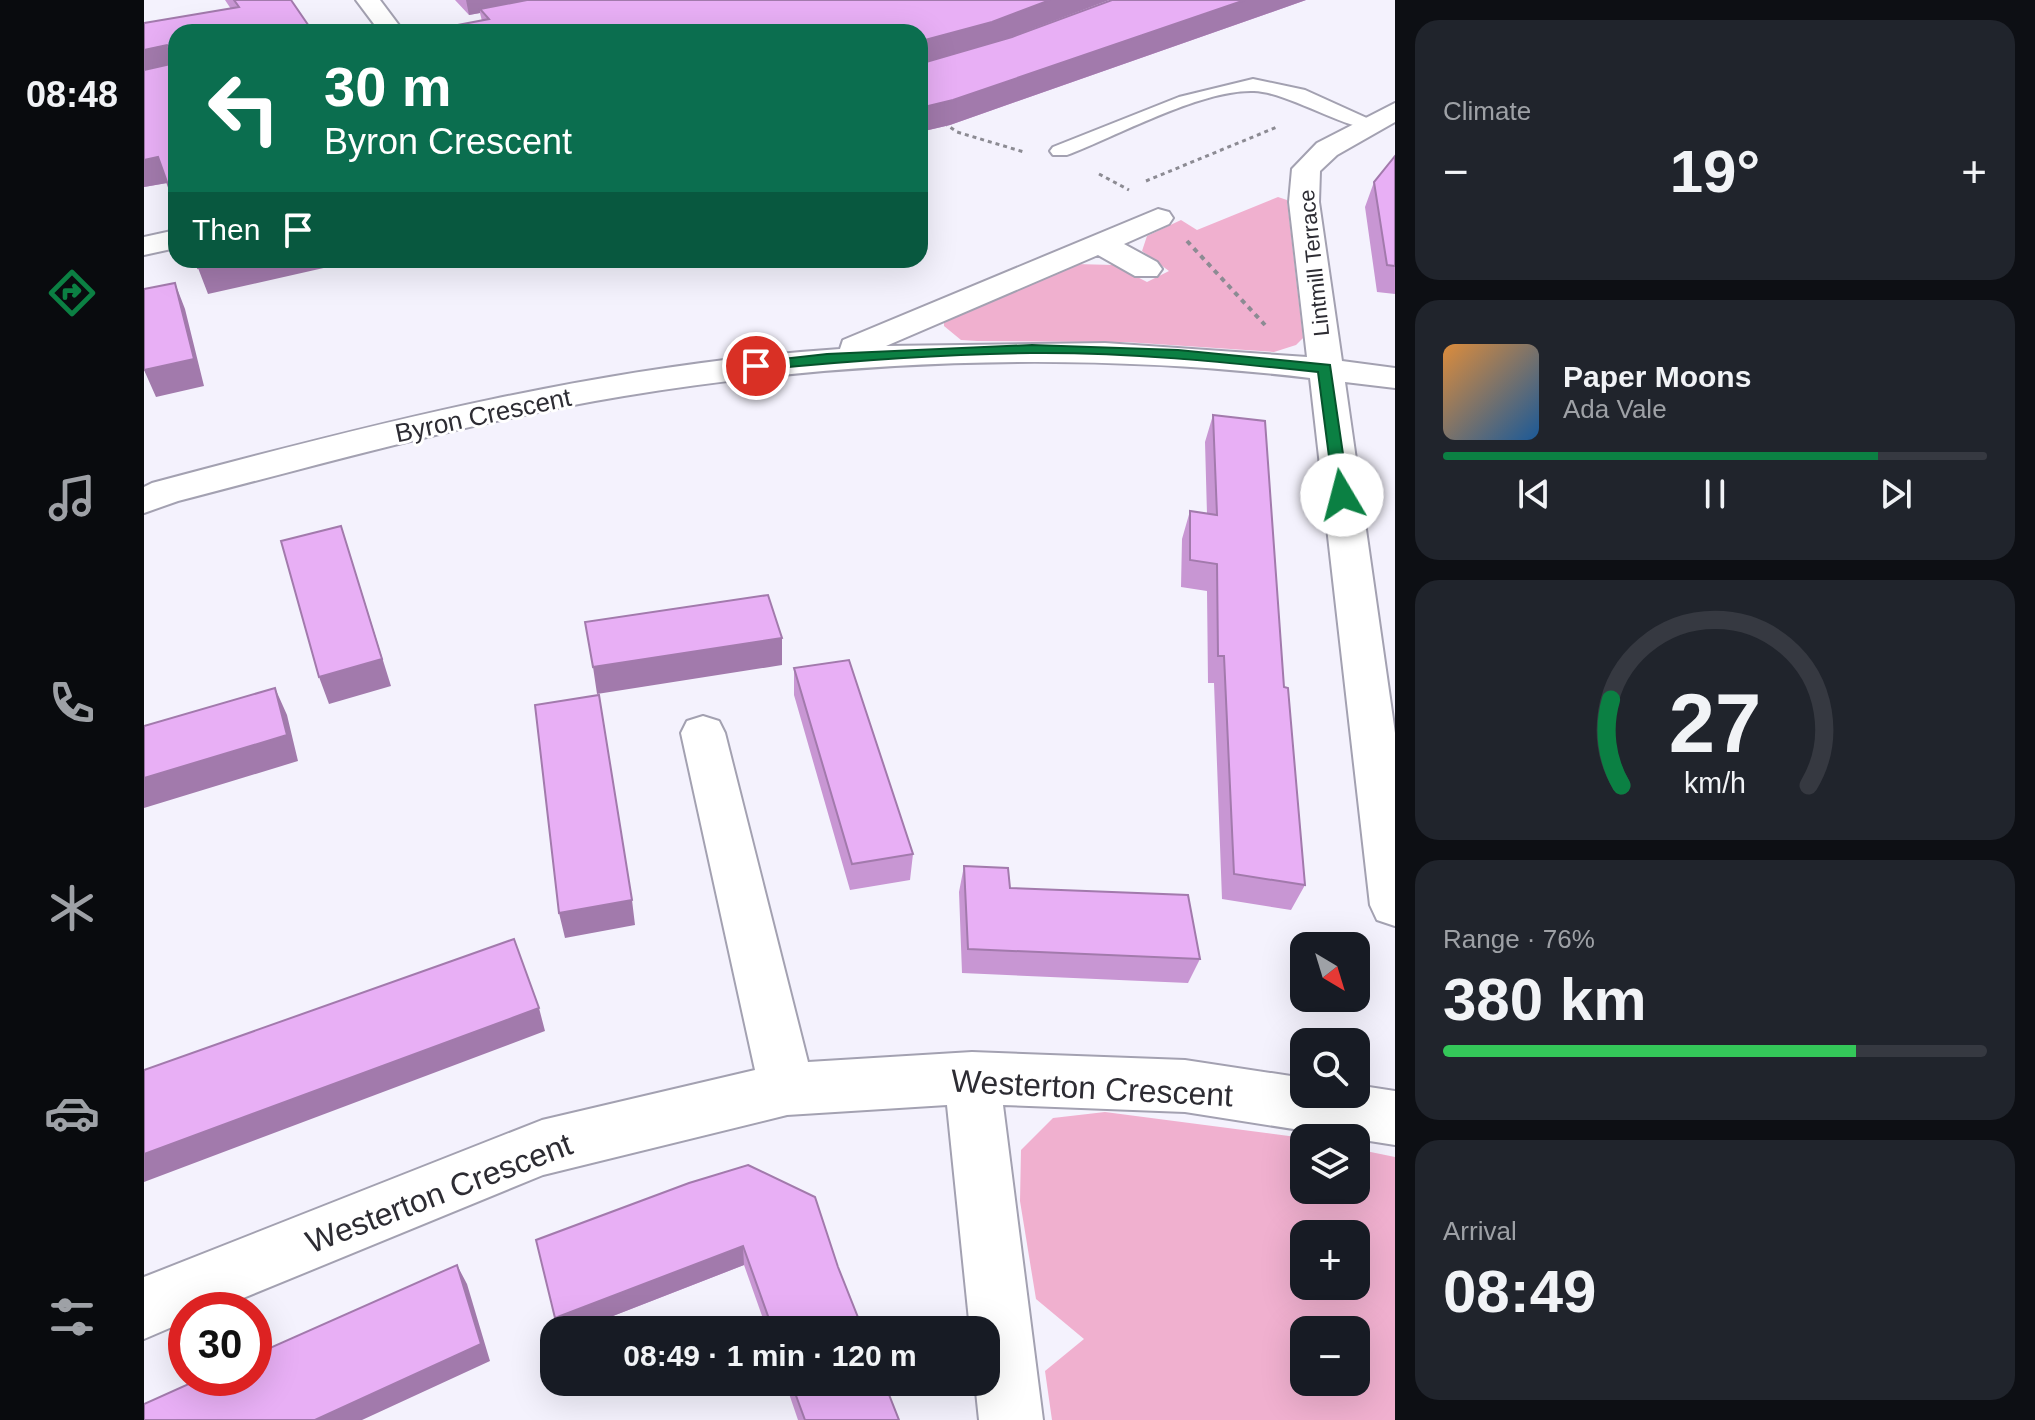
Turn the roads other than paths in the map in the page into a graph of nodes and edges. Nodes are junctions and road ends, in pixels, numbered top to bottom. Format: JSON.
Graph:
{"nodes":[{"id":1,"x":368,"y":0,"type":"edge"},
{"id":2,"x":386,"y":24,"type":"edge"},
{"id":3,"x":1382,"y":118,"type":"edge"},
{"id":4,"x":1060,"y":151,"type":"dead end"},
{"id":5,"x":1158,"y":218,"type":"dead end"},
{"id":6,"x":168,"y":241,"type":"edge"},
{"id":7,"x":1100,"y":243,"type":"junction"},
{"id":8,"x":144,"y":246,"type":"edge"},
{"id":9,"x":1146,"y":269,"type":"dead end"},
{"id":10,"x":827,"y":359,"type":"junction"},
{"id":11,"x":1325,"y":368,"type":"junction"},
{"id":12,"x":1395,"y":378,"type":"edge"},
{"id":13,"x":144,"y":501,"type":"edge"},
{"id":14,"x":703,"y":733,"type":"dead end"},
{"id":15,"x":1395,"y":905,"type":"edge"},
{"id":16,"x":972,"y":1078,"type":"junction"},
{"id":17,"x":787,"y":1089,"type":"junction"},
{"id":18,"x":1395,"y":1118,"type":"edge"},
{"id":19,"x":144,"y":1308,"type":"edge"},
{"id":20,"x":1011,"y":1420,"type":"edge"}],
"edges":[{"from":1,"to":2,"type":"street"},
{"from":3,"to":4,"type":"lane"},
{"from":3,"to":11,"type":"street","name":"Lintmill Terrace"},
{"from":5,"to":7,"type":"street","name":"Byron Crescent"},
{"from":6,"to":8,"type":"street"},
{"from":7,"to":9,"type":"street"},
{"from":7,"to":10,"type":"street","name":"Byron Crescent"},
{"from":10,"to":11,"type":"street","name":"Byron Crescent"},
{"from":10,"to":13,"type":"street","name":"Byron Crescent"},
{"from":11,"to":12,"type":"street","name":"Byron Crescent"},
{"from":11,"to":15,"type":"street"},
{"from":14,"to":17,"type":"street"},
{"from":16,"to":17,"type":"street","name":"Westerton Crescent"},
{"from":16,"to":18,"type":"street","name":"Westerton Crescent"},
{"from":16,"to":20,"type":"street"},
{"from":17,"to":19,"type":"street","name":"Westerton Crescent"}]}
